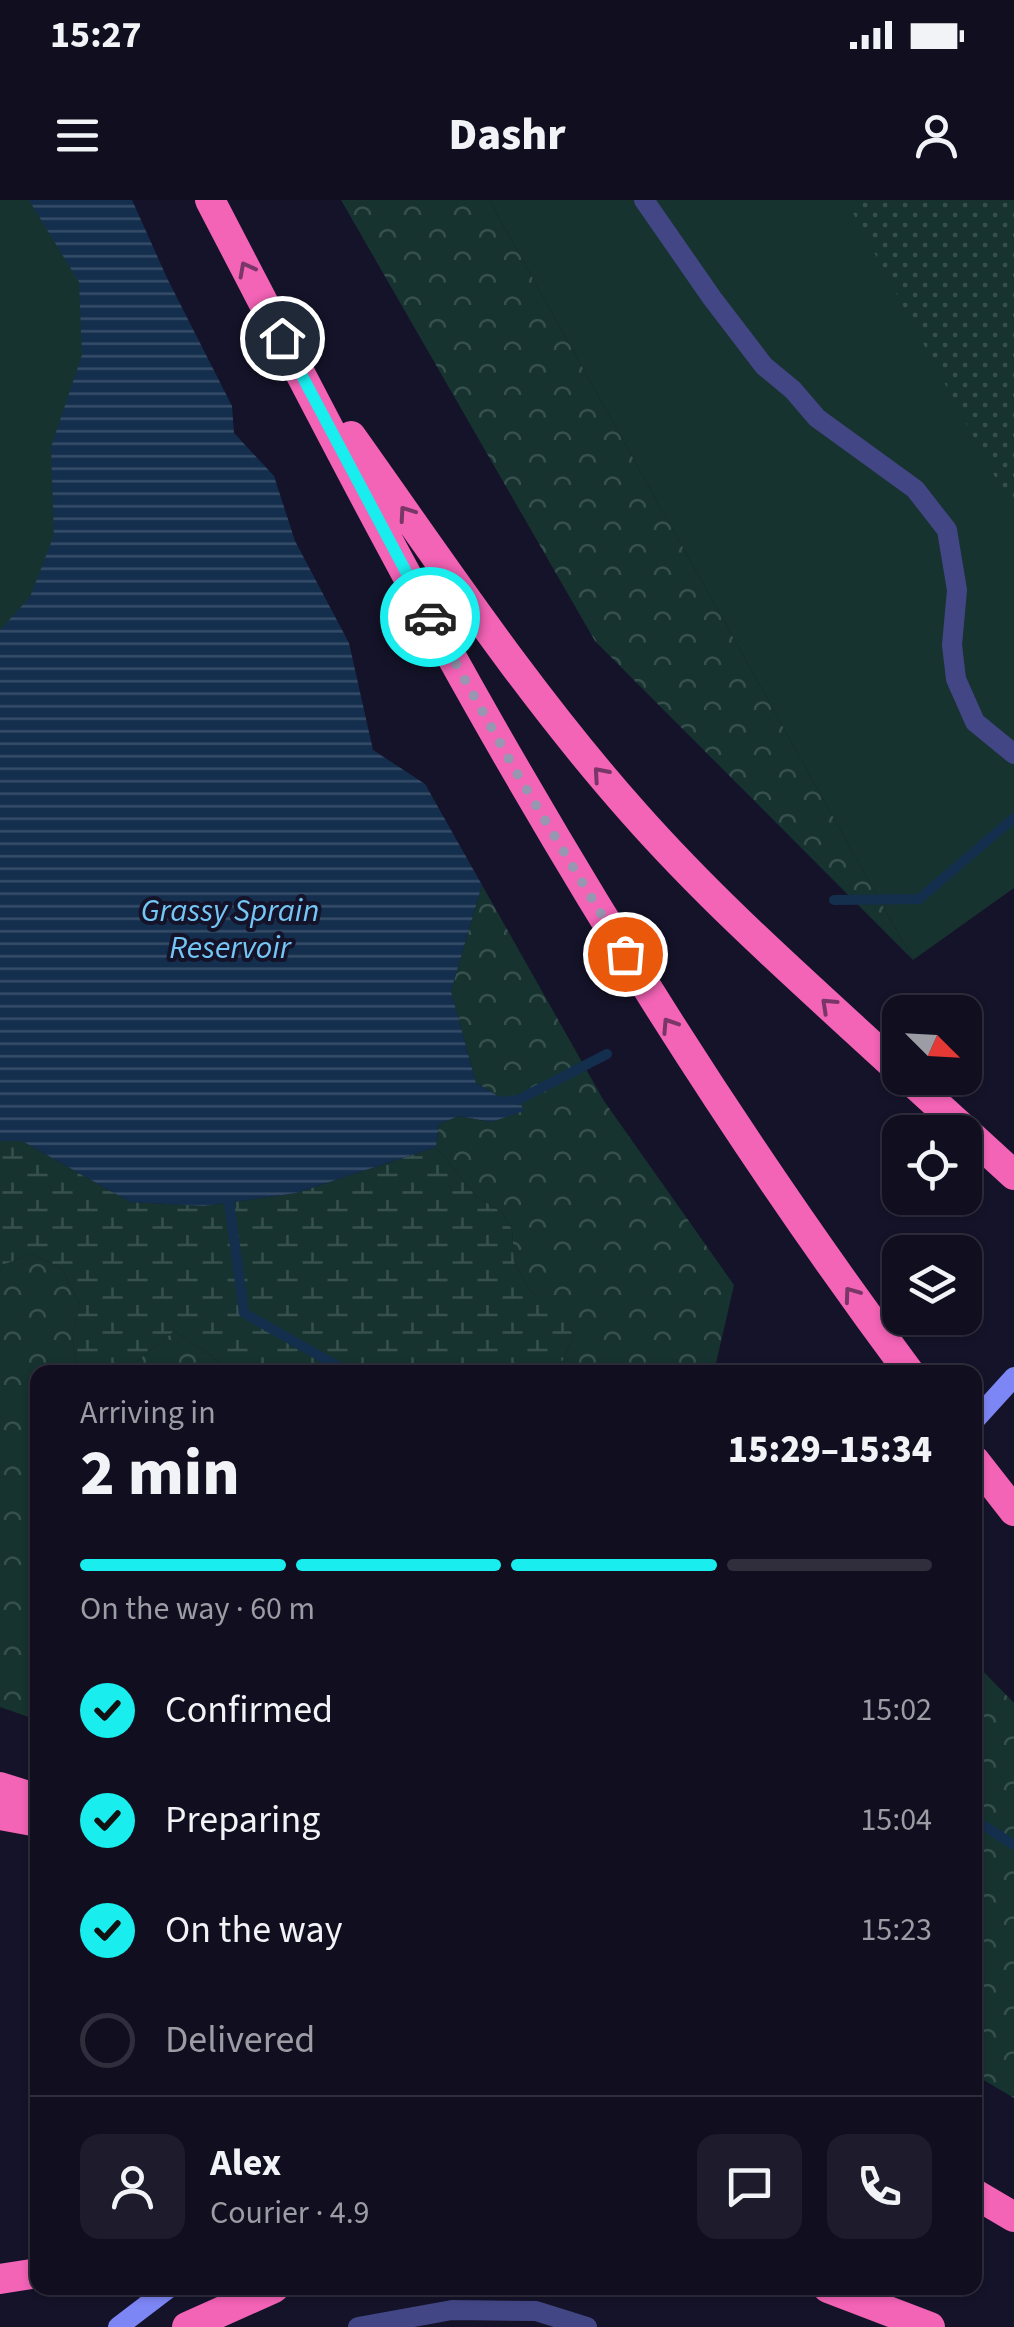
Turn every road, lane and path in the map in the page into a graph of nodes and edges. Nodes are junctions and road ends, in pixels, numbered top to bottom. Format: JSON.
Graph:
{"nodes":[{"id":1,"x":210,"y":200,"type":"edge"},
{"id":2,"x":644,"y":200,"type":"edge"},
{"id":3,"x":282,"y":338,"type":"junction"},
{"id":4,"x":1014,"y":754,"type":"edge"},
{"id":5,"x":882,"y":1053,"type":"edge"},
{"id":6,"x":927,"y":1095,"type":"edge"},
{"id":7,"x":1014,"y":1175,"type":"edge"},
{"id":8,"x":904,"y":1365,"type":"edge"},
{"id":9,"x":1014,"y":1376,"type":"edge"},
{"id":10,"x":982,"y":1412,"type":"edge"},
{"id":11,"x":982,"y":1470,"type":"edge"},
{"id":12,"x":1014,"y":1511,"type":"edge"},
{"id":13,"x":0,"y":1787,"type":"edge"},
{"id":14,"x":30,"y":1796,"type":"edge"},
{"id":15,"x":0,"y":1815,"type":"edge"},
{"id":16,"x":30,"y":1821,"type":"edge"},
{"id":17,"x":982,"y":2198,"type":"edge"},
{"id":18,"x":1014,"y":2217,"type":"edge"},
{"id":19,"x":30,"y":2273,"type":"edge"},
{"id":20,"x":0,"y":2278,"type":"edge"},
{"id":21,"x":159,"y":2295,"type":"edge"},
{"id":22,"x":258,"y":2295,"type":"edge"},
{"id":23,"x":846,"y":2295,"type":"edge"},
{"id":24,"x":118,"y":2327,"type":"edge"},
{"id":25,"x":187,"y":2327,"type":"edge"},
{"id":26,"x":358,"y":2327,"type":"edge"},
{"id":27,"x":588,"y":2327,"type":"edge"},
{"id":28,"x":930,"y":2327,"type":"edge"}],
"edges":[{"from":3,"to":1,"type":"highway","one_way":true},
{"from":2,"to":4,"type":"lane"},
{"from":5,"to":3,"type":"highway","one_way":true},
{"from":8,"to":3,"type":"highway","one_way":true},
{"from":6,"to":7,"type":"highway"},
{"from":9,"to":10,"type":"main road"},
{"from":11,"to":12,"type":"highway"},
{"from":13,"to":14,"type":"highway"},
{"from":15,"to":16,"type":"highway"},
{"from":17,"to":18,"type":"highway"},
{"from":19,"to":20,"type":"highway"},
{"from":21,"to":24,"type":"main road"},
{"from":22,"to":25,"type":"highway"},
{"from":23,"to":28,"type":"highway"},
{"from":26,"to":27,"type":"lane"}]}
